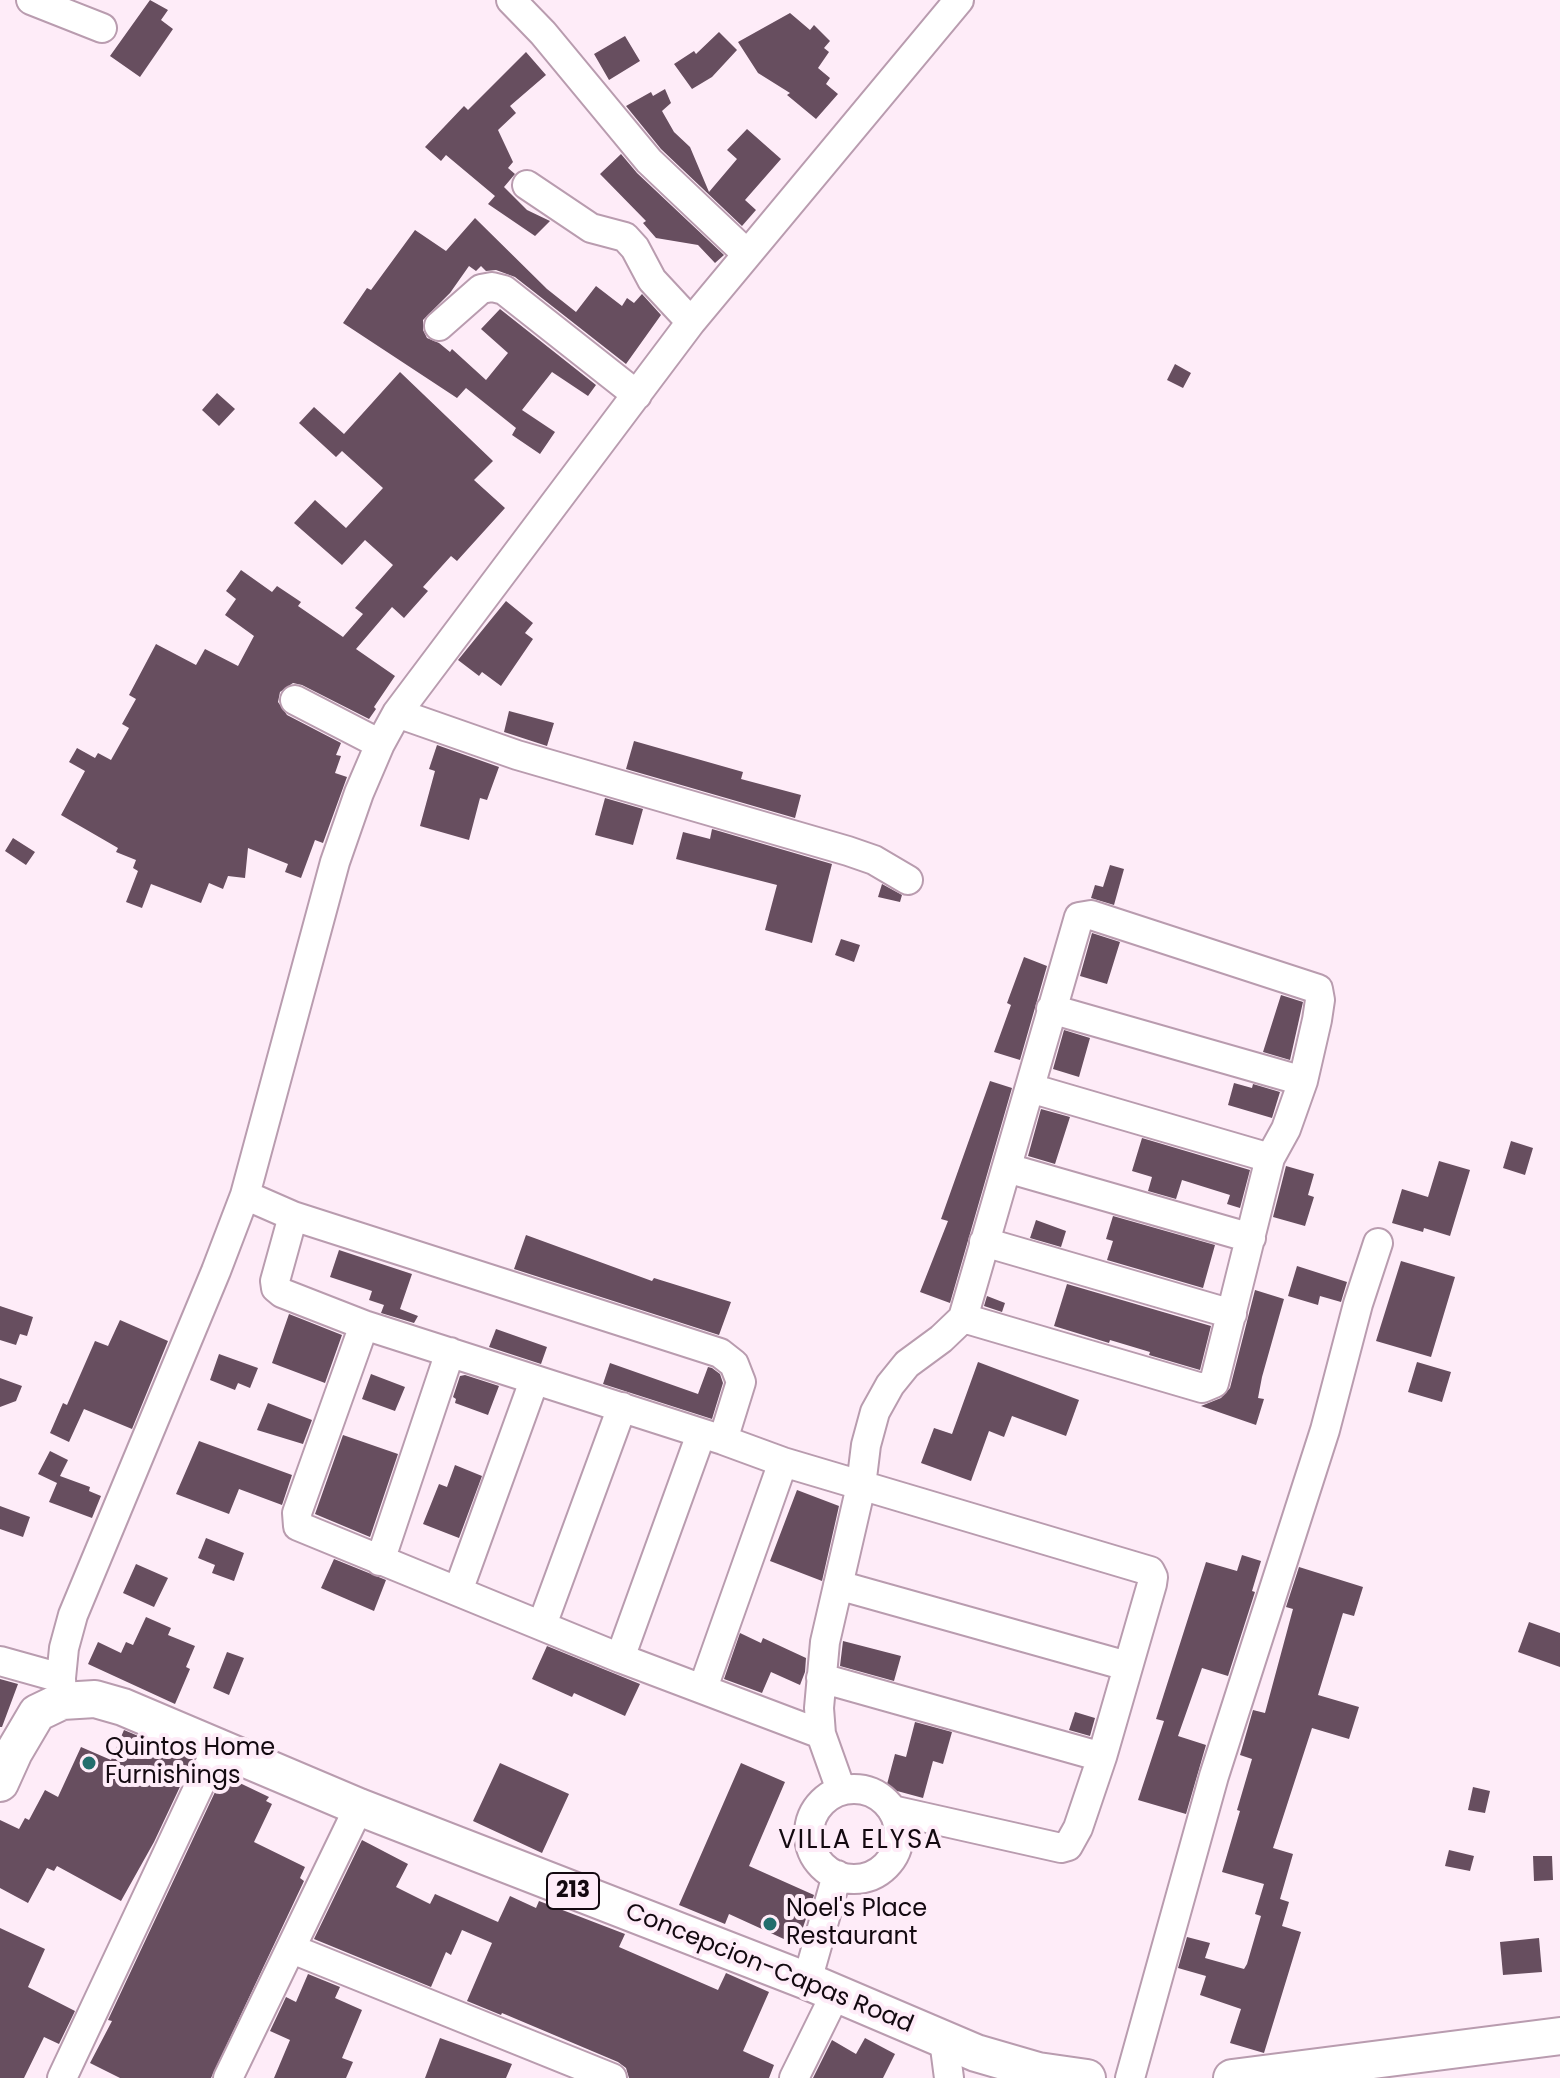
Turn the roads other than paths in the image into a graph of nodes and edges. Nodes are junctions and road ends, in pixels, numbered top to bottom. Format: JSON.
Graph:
{"nodes":[{"id":1,"x":31,"y":0,"type":"edge"},
{"id":2,"x":511,"y":0,"type":"edge"},
{"id":3,"x":959,"y":0,"type":"edge"},
{"id":4,"x":102,"y":28,"type":"dead end"},
{"id":5,"x":527,"y":185,"type":"dead end"},
{"id":6,"x":746,"y":253,"type":"junction"},
{"id":7,"x":691,"y":322,"type":"junction"},
{"id":8,"x":439,"y":326,"type":"dead end"},
{"id":9,"x":637,"y":395,"type":"junction"},
{"id":10,"x":295,"y":700,"type":"dead end"},
{"id":11,"x":397,"y":713,"type":"junction"},
{"id":12,"x":380,"y":744,"type":"junction"},
{"id":13,"x":908,"y":880,"type":"dead end"},
{"id":14,"x":1051,"y":1009,"type":"junction"},
{"id":15,"x":1303,"y":1081,"type":"junction"},
{"id":16,"x":1030,"y":1088,"type":"junction"},
{"id":17,"x":1270,"y":1158,"type":"junction"},
{"id":18,"x":1007,"y":1168,"type":"junction"},
{"id":19,"x":245,"y":1195,"type":"junction"},
{"id":20,"x":293,"y":1216,"type":"junction"},
{"id":21,"x":1251,"y":1238,"type":"junction"},
{"id":22,"x":984,"y":1242,"type":"junction"},
{"id":23,"x":1378,"y":1243,"type":"dead end"},
{"id":24,"x":1232,"y":1314,"type":"junction"},
{"id":25,"x":963,"y":1318,"type":"junction"},
{"id":26,"x":364,"y":1325,"type":"junction"},
{"id":27,"x":450,"y":1352,"type":"junction"},
{"id":28,"x":534,"y":1381,"type":"junction"},
{"id":29,"x":622,"y":1407,"type":"junction"},
{"id":30,"x":712,"y":1437,"type":"junction"},
{"id":31,"x":783,"y":1462,"type":"junction"},
{"id":32,"x":861,"y":1486,"type":"junction"},
{"id":33,"x":380,"y":1561,"type":"junction"},
{"id":34,"x":838,"y":1585,"type":"junction"},
{"id":35,"x":458,"y":1591,"type":"junction"},
{"id":36,"x":542,"y":1625,"type":"junction"},
{"id":37,"x":620,"y":1658,"type":"junction"},
{"id":38,"x":0,"y":1661,"type":"edge"},
{"id":39,"x":1127,"y":1666,"type":"junction"},
{"id":40,"x":821,"y":1678,"type":"junction"},
{"id":41,"x":703,"y":1688,"type":"junction"},
{"id":42,"x":62,"y":1689,"type":"junction"},
{"id":43,"x":821,"y":1734,"type":"junction"},
{"id":44,"x":217,"y":1748,"type":"junction"},
{"id":45,"x":1102,"y":1757,"type":"junction"},
{"id":46,"x":0,"y":1783,"type":"edge"},
{"id":47,"x":841,"y":1790,"type":"junction"},
{"id":48,"x":359,"y":1807,"type":"junction"},
{"id":49,"x":892,"y":1810,"type":"junction"},
{"id":50,"x":837,"y":1875,"type":"junction"},
{"id":51,"x":292,"y":1949,"type":"junction"},
{"id":52,"x":822,"y":1987,"type":"junction"},
{"id":53,"x":1560,"y":2036,"type":"edge"},
{"id":54,"x":944,"y":2040,"type":"junction"},
{"id":55,"x":62,"y":2078,"type":"edge"},
{"id":56,"x":228,"y":2078,"type":"edge"},
{"id":57,"x":612,"y":2078,"type":"edge"},
{"id":58,"x":794,"y":2078,"type":"edge"},
{"id":59,"x":949,"y":2078,"type":"edge"},
{"id":60,"x":1087,"y":2078,"type":"edge"},
{"id":61,"x":1130,"y":2078,"type":"edge"},
{"id":62,"x":1232,"y":2078,"type":"edge"}],
"edges":[{"from":1,"to":4,"type":"street"},
{"from":2,"to":6,"type":"street"},
{"from":3,"to":6,"type":"street"},
{"from":5,"to":7,"type":"street"},
{"from":6,"to":7,"type":"street"},
{"from":7,"to":9,"type":"street"},
{"from":8,"to":9,"type":"street"},
{"from":9,"to":11,"type":"street"},
{"from":10,"to":12,"type":"street"},
{"from":11,"to":12,"type":"street"},
{"from":11,"to":13,"type":"street"},
{"from":12,"to":19,"type":"street"},
{"from":14,"to":15,"type":"street"},
{"from":14,"to":15,"type":"street"},
{"from":14,"to":16,"type":"street"},
{"from":15,"to":17,"type":"street"},
{"from":16,"to":17,"type":"street"},
{"from":16,"to":18,"type":"street"},
{"from":17,"to":21,"type":"street"},
{"from":18,"to":21,"type":"street"},
{"from":18,"to":22,"type":"street"},
{"from":19,"to":20,"type":"street"},
{"from":19,"to":42,"type":"street"},
{"from":20,"to":26,"type":"street"},
{"from":20,"to":30,"type":"street"},
{"from":21,"to":24,"type":"street"},
{"from":22,"to":24,"type":"street"},
{"from":22,"to":25,"type":"street"},
{"from":23,"to":61,"type":"street"},
{"from":24,"to":25,"type":"street"},
{"from":25,"to":32,"type":"street"},
{"from":26,"to":27,"type":"street"},
{"from":26,"to":33,"type":"street"},
{"from":27,"to":28,"type":"street"},
{"from":27,"to":33,"type":"street"},
{"from":28,"to":29,"type":"street"},
{"from":28,"to":35,"type":"street"},
{"from":29,"to":30,"type":"street"},
{"from":29,"to":36,"type":"street"},
{"from":30,"to":31,"type":"street"},
{"from":30,"to":37,"type":"street"},
{"from":31,"to":32,"type":"street"},
{"from":31,"to":41,"type":"street"},
{"from":32,"to":34,"type":"street"},
{"from":32,"to":39,"type":"street"},
{"from":33,"to":35,"type":"street"},
{"from":34,"to":39,"type":"street"},
{"from":34,"to":40,"type":"street"},
{"from":35,"to":36,"type":"street"},
{"from":36,"to":37,"type":"street"},
{"from":37,"to":41,"type":"street"},
{"from":38,"to":42,"type":"street"},
{"from":39,"to":45,"type":"street"},
{"from":40,"to":43,"type":"street"},
{"from":40,"to":45,"type":"street"},
{"from":41,"to":43,"type":"street"},
{"from":42,"to":44,"type":"main road","name":"Concepcion-Capas Road","number":"213"},
{"from":42,"to":46,"type":"main road"},
{"from":43,"to":47,"type":"street"},
{"from":44,"to":48,"type":"main road","name":"Concepcion-Capas Road","number":"213"},
{"from":44,"to":55,"type":"street"},
{"from":45,"to":49,"type":"street"},
{"from":47,"to":49,"type":"street"},
{"from":47,"to":50,"type":"street"},
{"from":48,"to":51,"type":"street"},
{"from":48,"to":52,"type":"main road","name":"Concepcion-Capas Road","number":"213"},
{"from":49,"to":50,"type":"street"},
{"from":50,"to":52,"type":"street"},
{"from":51,"to":56,"type":"street"},
{"from":51,"to":57,"type":"street"},
{"from":52,"to":54,"type":"main road","name":"Concepcion-Capas Road","number":"213"},
{"from":52,"to":58,"type":"street"},
{"from":53,"to":62,"type":"main road"},
{"from":54,"to":59,"type":"street"},
{"from":54,"to":60,"type":"main road","name":"Concepcion-Capas Road","number":"213"}]}
